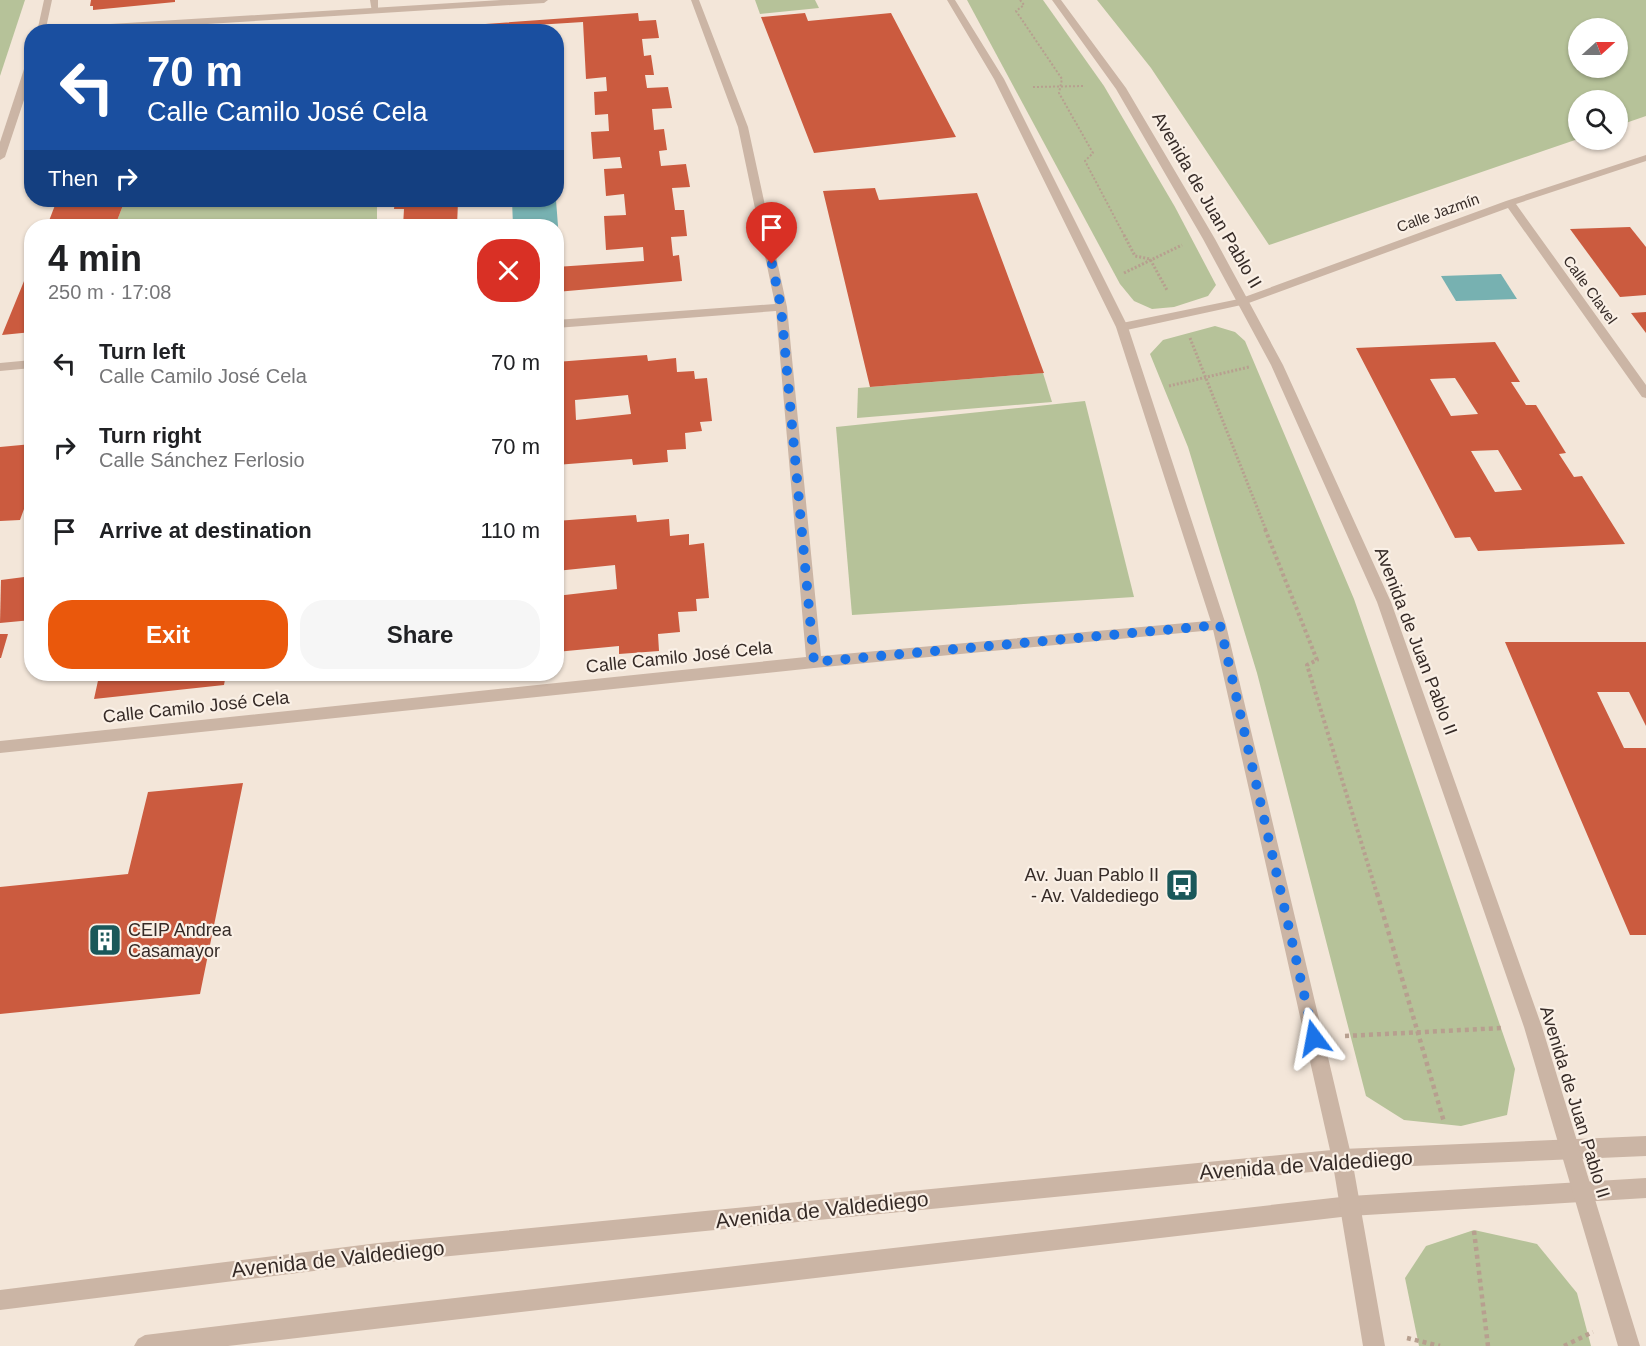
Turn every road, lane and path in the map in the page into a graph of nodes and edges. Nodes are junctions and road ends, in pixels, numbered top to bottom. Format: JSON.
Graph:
{"nodes":[{"id":1,"x":48,"y":0,"type":"edge"},
{"id":2,"x":374,"y":0,"type":"edge"},
{"id":3,"x":544,"y":0,"type":"edge"},
{"id":4,"x":695,"y":0,"type":"edge"},
{"id":5,"x":951,"y":0,"type":"edge"},
{"id":6,"x":1020,"y":0,"type":"edge"},
{"id":7,"x":1056,"y":0,"type":"edge"},
{"id":8,"x":375,"y":10,"type":"junction"},
{"id":9,"x":43,"y":24,"type":"edge"},
{"id":10,"x":152,"y":24,"type":"edge"},
{"id":11,"x":24,"y":84,"type":"edge"},
{"id":12,"x":1061,"y":86,"type":"junction"},
{"id":13,"x":1093,"y":86,"type":"dead end"},
{"id":14,"x":1026,"y":87,"type":"dead end"},
{"id":15,"x":0,"y":156,"type":"edge"},
{"id":16,"x":1646,"y":158,"type":"edge"},
{"id":17,"x":1510,"y":203,"type":"junction"},
{"id":18,"x":1209,"y":239,"type":"junction"},
{"id":19,"x":1150,"y":259,"type":"junction"},
{"id":20,"x":1099,"y":281,"type":"junction"},
{"id":21,"x":1242,"y":302,"type":"junction"},
{"id":22,"x":781,"y":307,"type":"junction"},
{"id":23,"x":1181,"y":315,"type":"junction"},
{"id":24,"x":564,"y":323,"type":"edge"},
{"id":25,"x":1122,"y":327,"type":"junction"},
{"id":26,"x":24,"y":364,"type":"edge"},
{"id":27,"x":1277,"y":365,"type":"junction"},
{"id":28,"x":0,"y":366,"type":"edge"},
{"id":29,"x":1205,"y":377,"type":"junction"},
{"id":30,"x":1141,"y":387,"type":"junction"},
{"id":31,"x":1646,"y":394,"type":"edge"},
{"id":32,"x":1220,"y":625,"type":"junction"},
{"id":33,"x":814,"y":662,"type":"junction"},
{"id":34,"x":0,"y":747,"type":"edge"},
{"id":35,"x":1533,"y":1027,"type":"junction"},
{"id":36,"x":1419,"y":1032,"type":"junction"},
{"id":37,"x":1314,"y":1038,"type":"junction"},
{"id":38,"x":1646,"y":1146,"type":"edge"},
{"id":39,"x":1569,"y":1149,"type":"junction"},
{"id":40,"x":1452,"y":1156,"type":"junction"},
{"id":41,"x":1342,"y":1159,"type":"junction"},
{"id":42,"x":1646,"y":1188,"type":"edge"},
{"id":43,"x":1583,"y":1192,"type":"junction"},
{"id":44,"x":1350,"y":1206,"type":"junction"},
{"id":45,"x":1471,"y":1220,"type":"dead end"},
{"id":46,"x":0,"y":1300,"type":"edge"},
{"id":47,"x":146,"y":1346,"type":"edge"},
{"id":48,"x":1374,"y":1346,"type":"edge"},
{"id":49,"x":1488,"y":1346,"type":"edge"},
{"id":50,"x":1629,"y":1346,"type":"edge"}],
"edges":[{"from":1,"to":9,"type":"street"},
{"from":2,"to":8,"type":"street"},
{"from":3,"to":8,"type":"street"},
{"from":4,"to":22,"type":"street"},
{"from":5,"to":20,"type":"street"},
{"from":6,"to":12,"type":"path"},
{"from":7,"to":18,"type":"street","name":"Avenida de Juan Pablo II"},
{"from":8,"to":10,"type":"street"},
{"from":11,"to":15,"type":"street"},
{"from":12,"to":13,"type":"path"},
{"from":12,"to":14,"type":"path"},
{"from":12,"to":19,"type":"path"},
{"from":16,"to":17,"type":"street","name":"Calle Jazmín"},
{"from":17,"to":21,"type":"street","name":"Calle Jazmín"},
{"from":17,"to":31,"type":"street","name":"Calle Clavel"},
{"from":18,"to":19,"type":"path"},
{"from":18,"to":21,"type":"street","name":"Avenida de Juan Pablo II"},
{"from":19,"to":20,"type":"path"},
{"from":19,"to":23,"type":"path"},
{"from":20,"to":25,"type":"street"},
{"from":21,"to":23,"type":"street","name":"Calle Jazmín"},
{"from":21,"to":27,"type":"street","name":"Avenida de Juan Pablo II"},
{"from":22,"to":24,"type":"street"},
{"from":22,"to":33,"type":"street"},
{"from":23,"to":25,"type":"street","name":"Calle Jazmín"},
{"from":23,"to":29,"type":"path"},
{"from":25,"to":30,"type":"street"},
{"from":26,"to":28,"type":"street"},
{"from":27,"to":29,"type":"path"},
{"from":27,"to":35,"type":"street","name":"Avenida de Juan Pablo II"},
{"from":29,"to":30,"type":"path"},
{"from":29,"to":36,"type":"path"},
{"from":30,"to":32,"type":"street"},
{"from":32,"to":33,"type":"street","name":"Calle Camilo José Cela"},
{"from":32,"to":37,"type":"street"},
{"from":33,"to":34,"type":"street","name":"Calle Camilo José Cela"},
{"from":35,"to":36,"type":"path"},
{"from":35,"to":39,"type":"street","name":"Avenida de Juan Pablo II"},
{"from":36,"to":37,"type":"path"},
{"from":36,"to":40,"type":"path"},
{"from":37,"to":41,"type":"street"},
{"from":38,"to":39,"type":"street","name":"Avenida de Valdediego"},
{"from":39,"to":40,"type":"street","name":"Avenida de Valdediego"},
{"from":39,"to":43,"type":"street","name":"Avenida de Juan Pablo II"},
{"from":40,"to":41,"type":"street","name":"Avenida de Valdediego"},
{"from":41,"to":44,"type":"street"},
{"from":41,"to":46,"type":"street","name":"Avenida de Valdediego"},
{"from":42,"to":43,"type":"street"},
{"from":43,"to":44,"type":"street"},
{"from":43,"to":50,"type":"street","name":"Avenida de Juan Pablo II"},
{"from":44,"to":47,"type":"street"},
{"from":44,"to":48,"type":"street"},
{"from":45,"to":49,"type":"path"}]}
